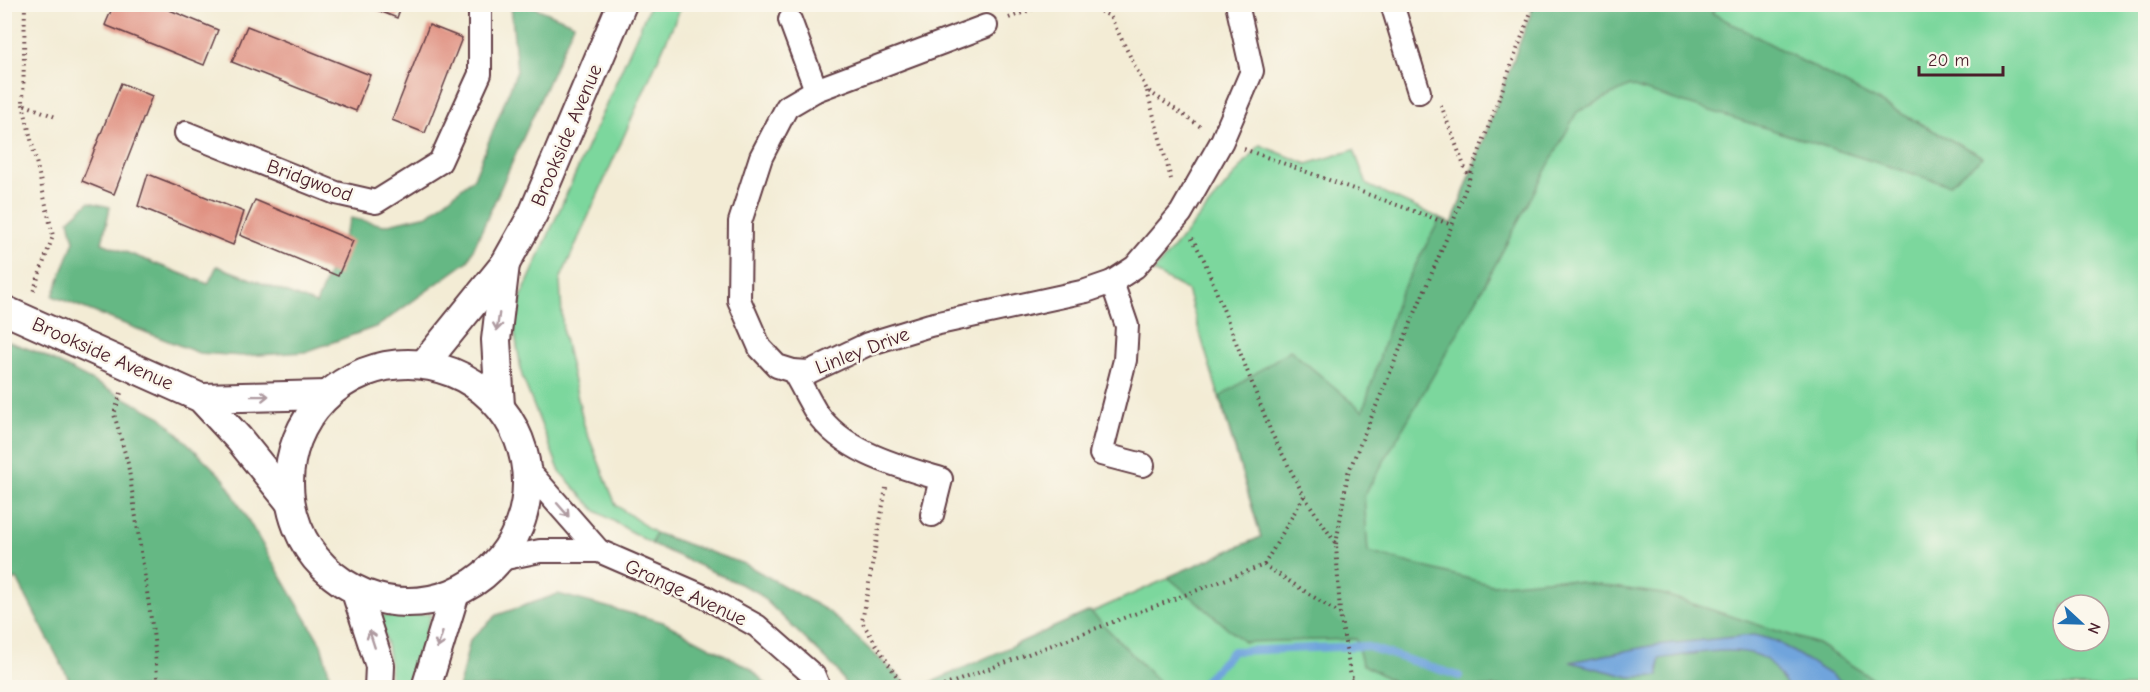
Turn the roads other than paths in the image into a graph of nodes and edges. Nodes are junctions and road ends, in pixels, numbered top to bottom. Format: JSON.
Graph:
{"nodes":[{"id":1,"x":480,"y":4,"type":"edge"},
{"id":2,"x":1237,"y":4,"type":"edge"},
{"id":3,"x":1392,"y":4,"type":"edge"},
{"id":4,"x":622,"y":5,"type":"edge"},
{"id":5,"x":790,"y":20,"type":"dead end"},
{"id":6,"x":986,"y":26,"type":"road end"},
{"id":7,"x":816,"y":90,"type":"junction"},
{"id":8,"x":1419,"y":92,"type":"road end"},
{"id":9,"x":186,"y":133,"type":"dead end"},
{"id":10,"x":505,"y":264,"type":"junction"},
{"id":11,"x":1112,"y":282,"type":"junction"},
{"id":12,"x":14,"y":314,"type":"edge"},
{"id":13,"x":424,"y":364,"type":"junction"},
{"id":14,"x":793,"y":371,"type":"junction"},
{"id":15,"x":327,"y":395,"type":"junction"},
{"id":16,"x":201,"y":398,"type":"junction"},
{"id":17,"x":500,"y":406,"type":"junction"},
{"id":18,"x":1143,"y":465,"type":"dead end"},
{"id":19,"x":527,"y":469,"type":"junction"},
{"id":20,"x":290,"y":501,"type":"junction"},
{"id":21,"x":932,"y":515,"type":"dead end"},
{"id":22,"x":599,"y":551,"type":"junction"},
{"id":23,"x":501,"y":559,"type":"junction"},
{"id":24,"x":356,"y":592,"type":"junction"},
{"id":25,"x":455,"y":593,"type":"junction"},
{"id":26,"x":379,"y":687,"type":"edge"},
{"id":27,"x":426,"y":687,"type":"edge"},
{"id":28,"x":819,"y":687,"type":"edge"}],
"edges":[{"from":1,"to":9,"type":"street","name":"Bridgwood"},
{"from":2,"to":11,"type":"street","name":"Linley Drive"},
{"from":3,"to":8,"type":"street"},
{"from":4,"to":10,"type":"street","name":"Brookside Avenue"},
{"from":5,"to":7,"type":"street"},
{"from":6,"to":7,"type":"street","name":"Linley Drive"},
{"from":7,"to":14,"type":"street","name":"Linley Drive"},
{"from":10,"to":13,"type":"street","name":"Brookside Avenue"},
{"from":10,"to":17,"type":"street","name":"Brookside Avenue","one_way":true},
{"from":11,"to":14,"type":"street","name":"Linley Drive"},
{"from":11,"to":18,"type":"street"},
{"from":12,"to":16,"type":"street","name":"Brookside Avenue"},
{"from":13,"to":15,"type":"street"},
{"from":13,"to":17,"type":"street"},
{"from":14,"to":21,"type":"street"},
{"from":16,"to":15,"type":"street","name":"Brookside Avenue","one_way":true},
{"from":15,"to":20,"type":"street"},
{"from":16,"to":20,"type":"street","name":"Brookside Avenue"},
{"from":17,"to":19,"type":"street"},
{"from":19,"to":22,"type":"street","name":"Grange Avenue","one_way":true},
{"from":19,"to":23,"type":"street"},
{"from":20,"to":24,"type":"street"},
{"from":22,"to":23,"type":"street","name":"Grange Avenue"},
{"from":22,"to":28,"type":"street","name":"Grange Avenue"},
{"from":23,"to":25,"type":"street"},
{"from":24,"to":25,"type":"street"},
{"from":26,"to":24,"type":"street","one_way":true},
{"from":25,"to":27,"type":"street","one_way":true}]}
